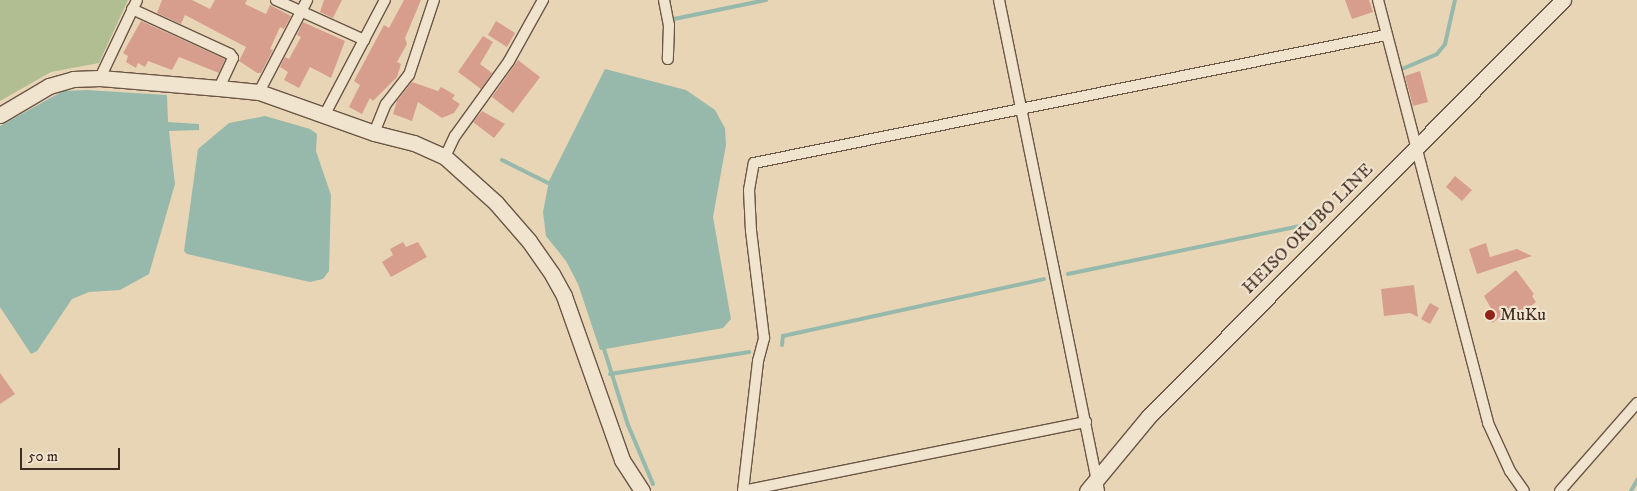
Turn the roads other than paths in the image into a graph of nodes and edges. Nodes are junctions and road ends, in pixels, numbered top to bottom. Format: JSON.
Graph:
{"nodes":[{"id":1,"x":276,"y":0,"type":"edge"},
{"id":2,"x":307,"y":0,"type":"edge"},
{"id":3,"x":385,"y":0,"type":"edge"},
{"id":4,"x":434,"y":0,"type":"edge"},
{"id":5,"x":543,"y":0,"type":"edge"},
{"id":6,"x":664,"y":0,"type":"edge"},
{"id":7,"x":999,"y":0,"type":"edge"},
{"id":8,"x":1378,"y":0,"type":"edge"},
{"id":9,"x":1563,"y":0,"type":"edge"},
{"id":10,"x":134,"y":5,"type":"edge"},
{"id":11,"x":301,"y":12,"type":"junction"},
{"id":12,"x":1386,"y":35,"type":"junction"},
{"id":13,"x":364,"y":40,"type":"junction"},
{"id":14,"x":668,"y":59,"type":"dead end"},
{"id":15,"x":100,"y":78,"type":"junction"},
{"id":16,"x":219,"y":88,"type":"junction"},
{"id":17,"x":259,"y":92,"type":"junction"},
{"id":18,"x":1022,"y":110,"type":"junction"},
{"id":19,"x":0,"y":115,"type":"edge"},
{"id":20,"x":324,"y":116,"type":"junction"},
{"id":21,"x":374,"y":133,"type":"junction"},
{"id":22,"x":1416,"y":147,"type":"junction"},
{"id":23,"x":445,"y":157,"type":"junction"},
{"id":24,"x":1637,"y":403,"type":"edge"},
{"id":25,"x":1086,"y":422,"type":"junction"},
{"id":26,"x":1098,"y":484,"type":"edge"},
{"id":27,"x":642,"y":491,"type":"edge"},
{"id":28,"x":743,"y":491,"type":"edge"},
{"id":29,"x":1087,"y":491,"type":"edge"},
{"id":30,"x":1524,"y":491,"type":"edge"},
{"id":31,"x":1560,"y":491,"type":"edge"}],
"edges":[{"from":1,"to":11,"type":"street"},
{"from":2,"to":11,"type":"street"},
{"from":3,"to":13,"type":"street"},
{"from":4,"to":21,"type":"street"},
{"from":5,"to":23,"type":"street"},
{"from":6,"to":14,"type":"street"},
{"from":7,"to":18,"type":"street"},
{"from":8,"to":12,"type":"street"},
{"from":9,"to":22,"type":"street","name":"HEISO OKUBO LINE"},
{"from":10,"to":15,"type":"street"},
{"from":10,"to":16,"type":"street"},
{"from":11,"to":13,"type":"street"},
{"from":11,"to":17,"type":"street"},
{"from":12,"to":18,"type":"street"},
{"from":12,"to":22,"type":"street"},
{"from":13,"to":20,"type":"street"},
{"from":15,"to":16,"type":"street"},
{"from":15,"to":19,"type":"street"},
{"from":16,"to":17,"type":"street"},
{"from":17,"to":20,"type":"street"},
{"from":18,"to":25,"type":"street"},
{"from":18,"to":28,"type":"street"},
{"from":20,"to":21,"type":"street"},
{"from":21,"to":23,"type":"street"},
{"from":22,"to":26,"type":"street","name":"HEISO OKUBO LINE"},
{"from":22,"to":30,"type":"street"},
{"from":23,"to":27,"type":"street"},
{"from":24,"to":31,"type":"street"},
{"from":25,"to":26,"type":"street"},
{"from":25,"to":28,"type":"street"},
{"from":26,"to":29,"type":"street","name":"HEISO OKUBO LINE"}]}
